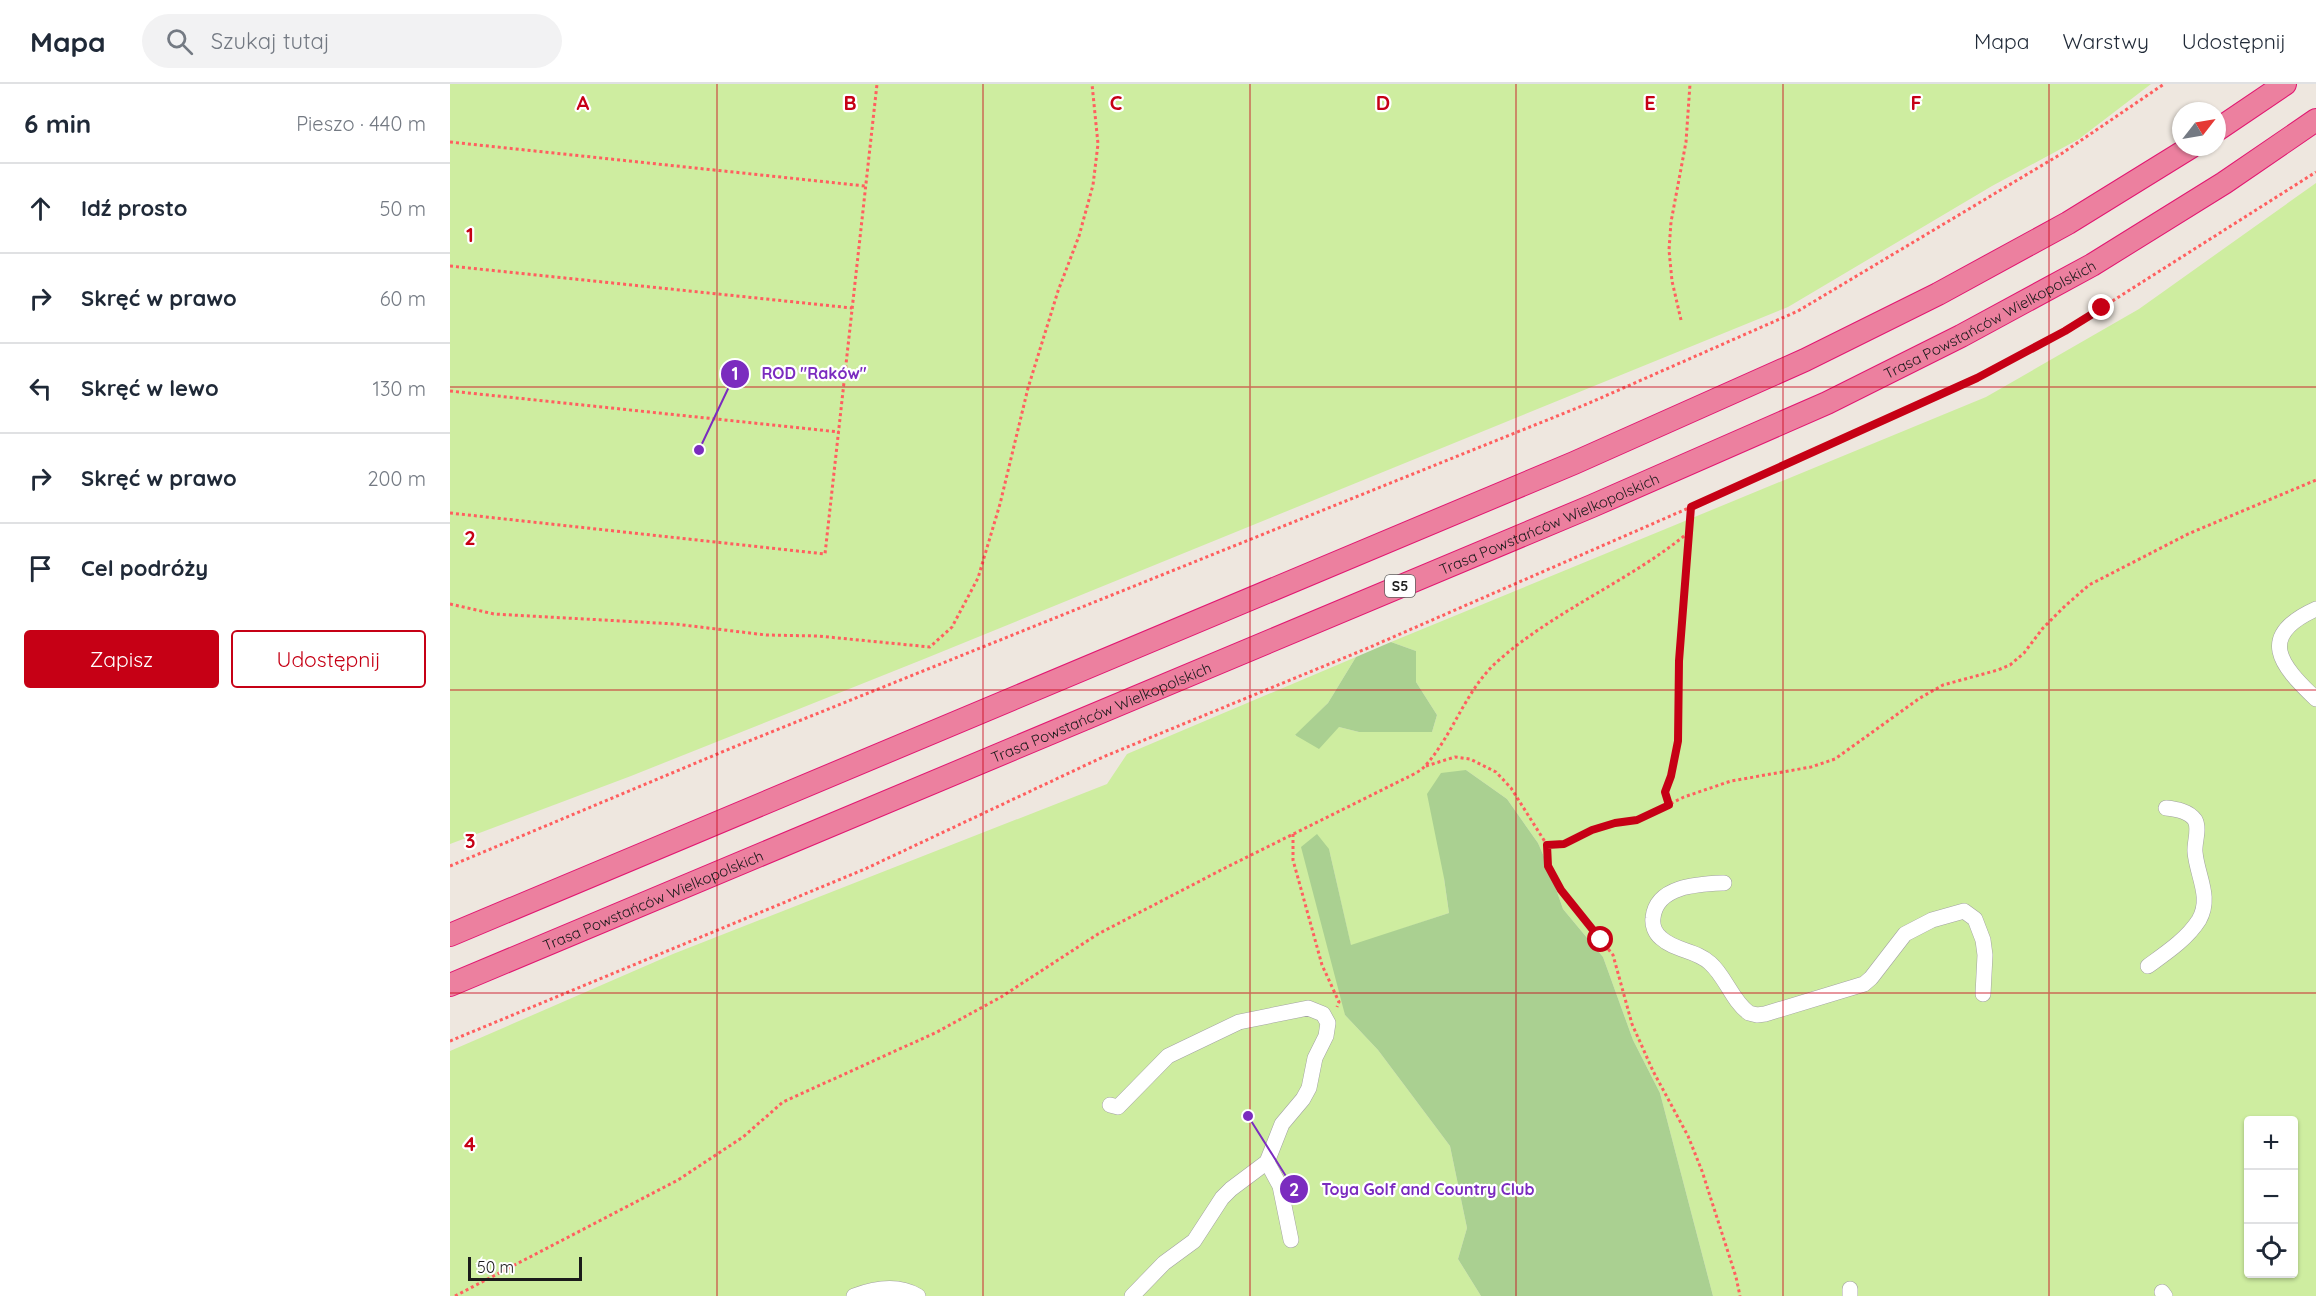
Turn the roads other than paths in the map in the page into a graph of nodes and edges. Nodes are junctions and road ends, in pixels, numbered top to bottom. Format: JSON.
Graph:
{"nodes":[{"id":1,"x":2285,"y":84,"type":"edge"},
{"id":2,"x":2316,"y":120,"type":"edge"},
{"id":3,"x":2226,"y":124,"type":"edge"},
{"id":4,"x":2176,"y":156,"type":"edge"},
{"id":5,"x":2316,"y":609,"type":"edge"},
{"id":6,"x":2316,"y":699,"type":"edge"},
{"id":7,"x":2166,"y":808,"type":"dead end"},
{"id":8,"x":1724,"y":883,"type":"dead end"},
{"id":9,"x":450,"y":935,"type":"edge"},
{"id":10,"x":2148,"y":966,"type":"dead end"},
{"id":11,"x":450,"y":985,"type":"edge"},
{"id":12,"x":1983,"y":994,"type":"dead end"},
{"id":13,"x":1110,"y":1105,"type":"dead end"},
{"id":14,"x":1267,"y":1162,"type":"junction"},
{"id":15,"x":1291,"y":1240,"type":"dead end"},
{"id":16,"x":854,"y":1296,"type":"edge"},
{"id":17,"x":918,"y":1296,"type":"edge"},
{"id":18,"x":1132,"y":1296,"type":"edge"}],
"edges":[{"from":1,"to":3,"type":"highway"},
{"from":2,"to":11,"type":"highway","name":"Trasa Powstańców Wielkopolskich","number":"S5"},
{"from":4,"to":9,"type":"highway"},
{"from":5,"to":6,"type":"lane"},
{"from":7,"to":10,"type":"lane"},
{"from":8,"to":12,"type":"lane"},
{"from":13,"to":14,"type":"lane"},
{"from":14,"to":15,"type":"lane"},
{"from":14,"to":18,"type":"lane"},
{"from":16,"to":17,"type":"lane"}]}
